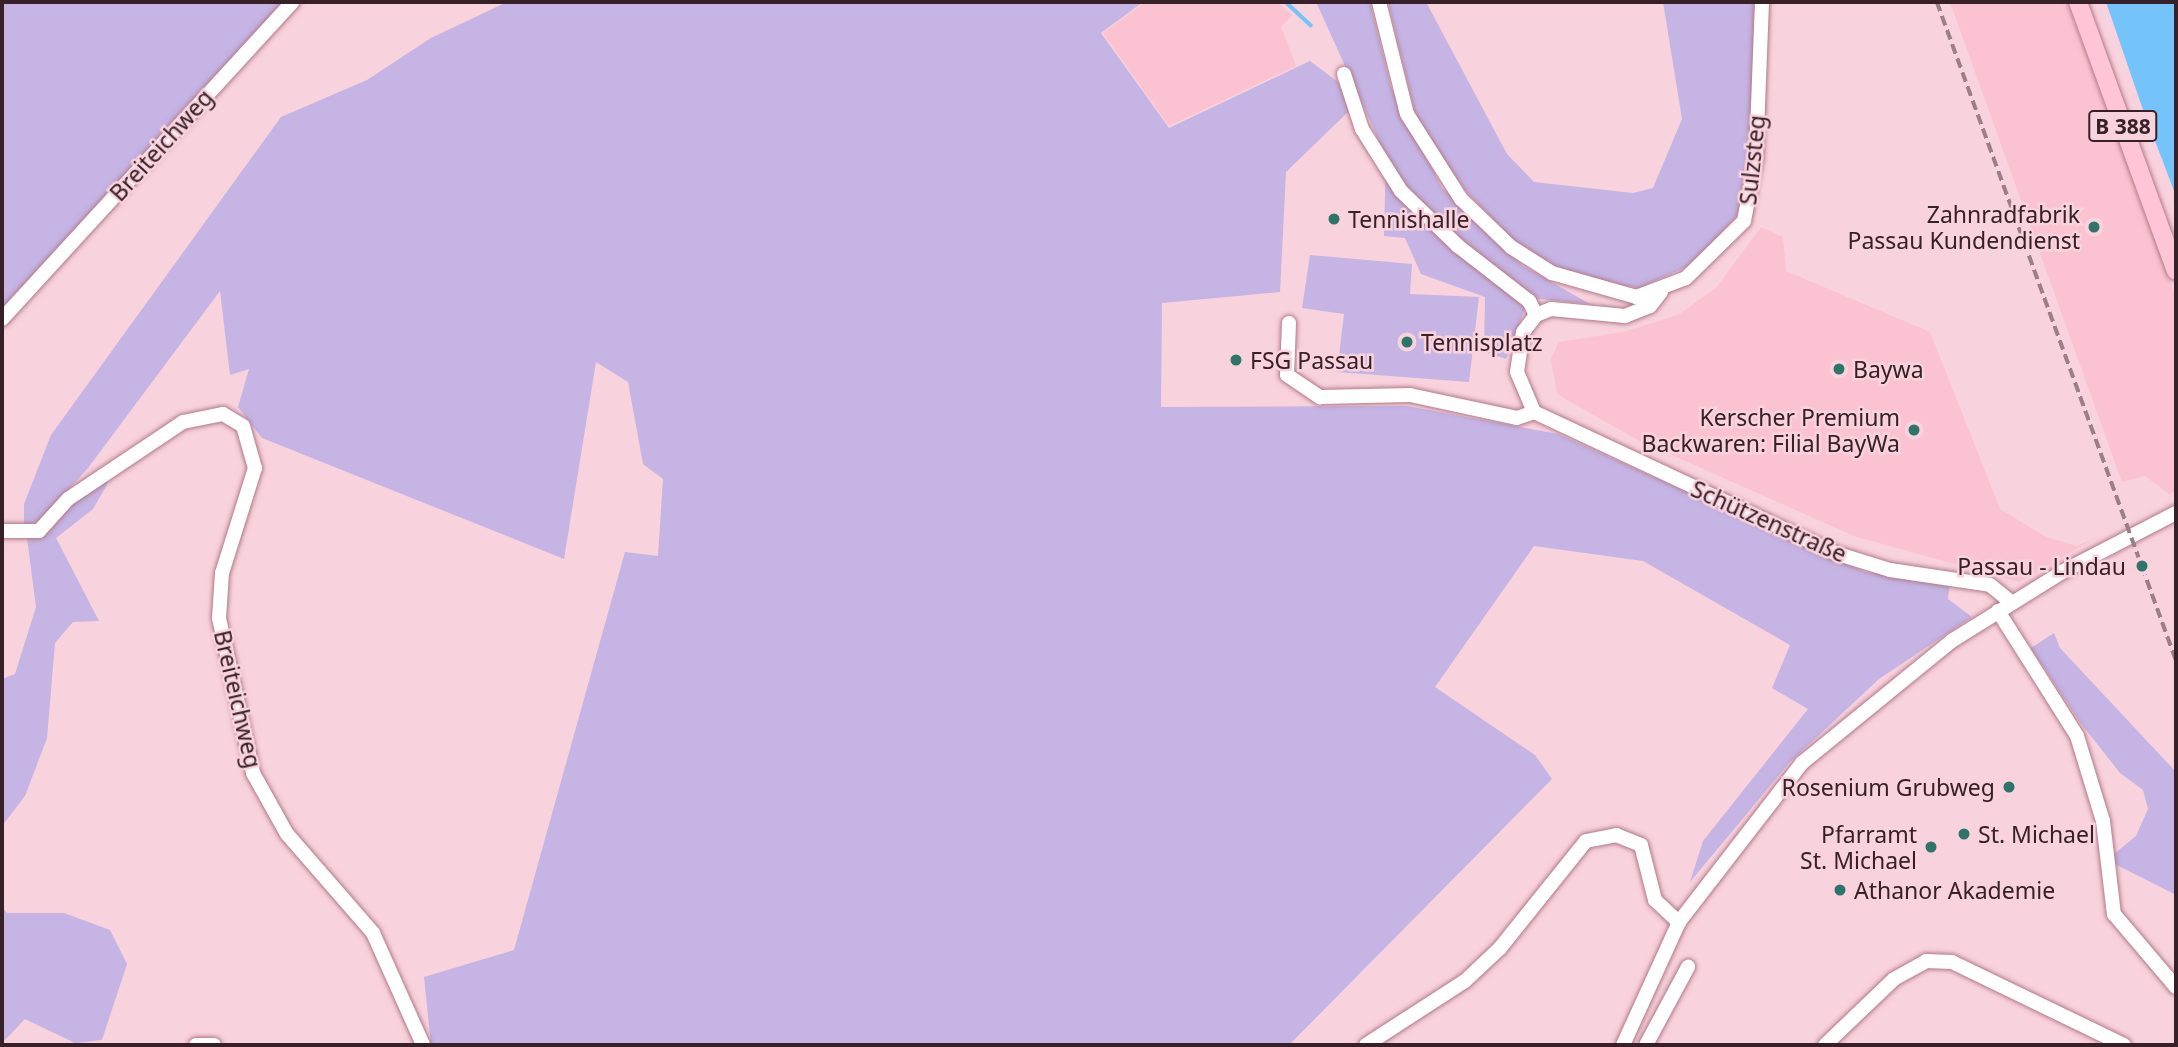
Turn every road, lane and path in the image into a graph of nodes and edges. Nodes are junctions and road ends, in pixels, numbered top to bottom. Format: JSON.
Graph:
{"nodes":[{"id":1,"x":292,"y":2,"type":"edge"},
{"id":2,"x":1380,"y":2,"type":"edge"},
{"id":3,"x":1762,"y":2,"type":"edge"},
{"id":4,"x":2078,"y":2,"type":"edge"},
{"id":5,"x":1345,"y":74,"type":"dead end"},
{"id":6,"x":2176,"y":271,"type":"edge"},
{"id":7,"x":1661,"y":292,"type":"junction"},
{"id":8,"x":1536,"y":315,"type":"junction"},
{"id":9,"x":2,"y":319,"type":"edge"},
{"id":10,"x":1289,"y":324,"type":"dead end"},
{"id":11,"x":1534,"y":412,"type":"junction"},
{"id":12,"x":2176,"y":513,"type":"edge"},
{"id":13,"x":2,"y":531,"type":"edge"},
{"id":14,"x":2005,"y":606,"type":"junction"},
{"id":15,"x":1679,"y":922,"type":"junction"},
{"id":16,"x":1688,"y":967,"type":"dead end"},
{"id":17,"x":2176,"y":987,"type":"edge"},
{"id":18,"x":1829,"y":1044,"type":"edge"},
{"id":19,"x":196,"y":1045,"type":"edge"},
{"id":20,"x":214,"y":1045,"type":"edge"},
{"id":21,"x":421,"y":1045,"type":"edge"},
{"id":22,"x":1366,"y":1045,"type":"edge"},
{"id":23,"x":1623,"y":1045,"type":"edge"},
{"id":24,"x":1646,"y":1045,"type":"edge"},
{"id":25,"x":2124,"y":1045,"type":"edge"}],
"edges":[{"from":1,"to":9,"type":"street","name":"Breiteichweg"},
{"from":2,"to":7,"type":"street"},
{"from":3,"to":7,"type":"street","name":"Sulzsteg"},
{"from":4,"to":6,"type":"main road","number":"B 388"},
{"from":5,"to":8,"type":"street"},
{"from":7,"to":8,"type":"street"},
{"from":8,"to":11,"type":"street"},
{"from":10,"to":11,"type":"street","name":"Schützenstraße"},
{"from":11,"to":14,"type":"street","name":"Schützenstraße"},
{"from":12,"to":14,"type":"street"},
{"from":13,"to":21,"type":"street","name":"Breiteichweg"},
{"from":14,"to":15,"type":"street"},
{"from":14,"to":17,"type":"street"},
{"from":15,"to":22,"type":"street"},
{"from":15,"to":23,"type":"street"},
{"from":16,"to":24,"type":"street"},
{"from":18,"to":25,"type":"street"},
{"from":19,"to":20,"type":"street"}]}
